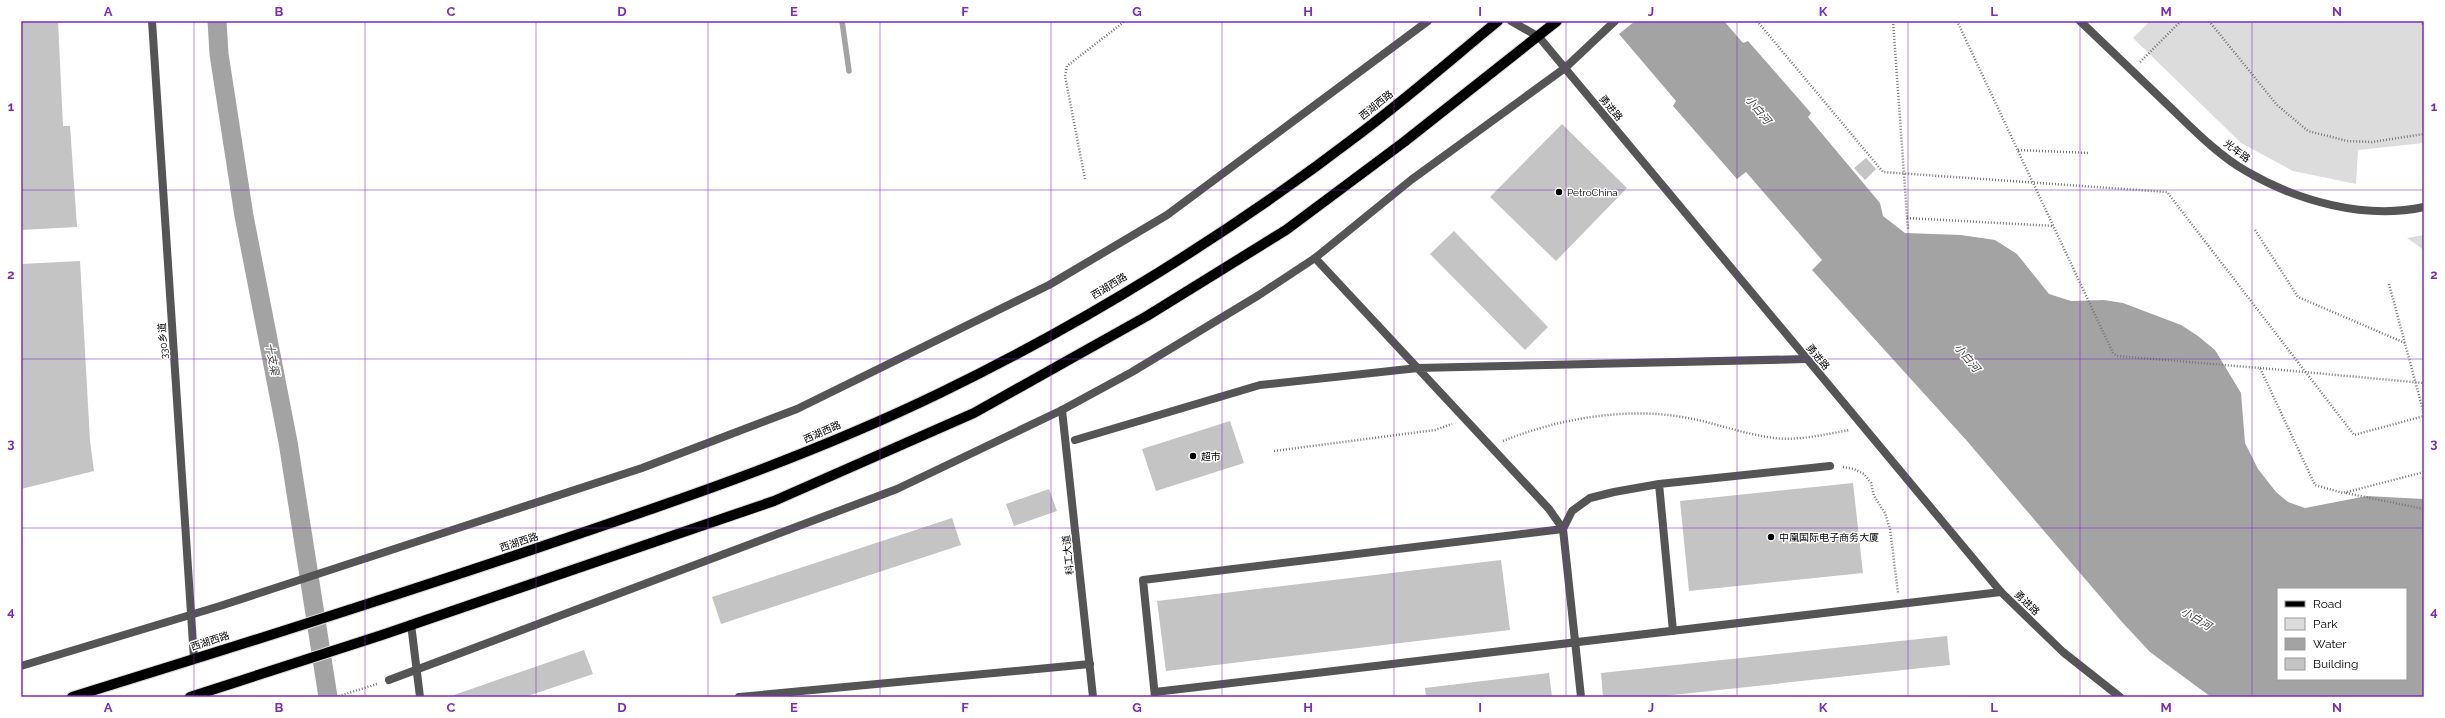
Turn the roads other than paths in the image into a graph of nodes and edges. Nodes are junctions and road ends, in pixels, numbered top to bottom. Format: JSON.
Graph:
{"nodes":[{"id":1,"x":152,"y":21,"type":"edge"},
{"id":2,"x":1428,"y":21,"type":"edge"},
{"id":3,"x":1498,"y":21,"type":"edge"},
{"id":4,"x":1511,"y":21,"type":"edge"},
{"id":5,"x":1557,"y":21,"type":"edge"},
{"id":6,"x":1615,"y":21,"type":"edge"},
{"id":7,"x":2080,"y":21,"type":"edge"},
{"id":8,"x":1539,"y":37,"type":"junction"},
{"id":9,"x":1565,"y":68,"type":"junction"},
{"id":10,"x":2424,"y":207,"type":"edge"},
{"id":11,"x":1315,"y":258,"type":"junction"},
{"id":12,"x":1807,"y":359,"type":"junction"},
{"id":13,"x":1418,"y":368,"type":"junction"},
{"id":14,"x":1062,"y":410,"type":"junction"},
{"id":15,"x":1075,"y":440,"type":"dead end"},
{"id":16,"x":1830,"y":466,"type":"road end"},
{"id":17,"x":1659,"y":484,"type":"junction"},
{"id":18,"x":1563,"y":529,"type":"junction"},
{"id":19,"x":2001,"y":592,"type":"junction"},
{"id":20,"x":191,"y":615,"type":"junction"},
{"id":21,"x":411,"y":624,"type":"junction"},
{"id":22,"x":1673,"y":631,"type":"junction"},
{"id":23,"x":1575,"y":643,"type":"junction"},
{"id":24,"x":194,"y":659,"type":"junction"},
{"id":25,"x":1090,"y":664,"type":"junction"},
{"id":26,"x":21,"y":666,"type":"edge"},
{"id":27,"x":417,"y":671,"type":"junction"},
{"id":28,"x":389,"y":680,"type":"road end"},
{"id":29,"x":1155,"y":695,"type":"edge"},
{"id":30,"x":72,"y":697,"type":"edge"},
{"id":31,"x":190,"y":697,"type":"edge"},
{"id":32,"x":420,"y":697,"type":"edge"},
{"id":33,"x":739,"y":697,"type":"edge"},
{"id":34,"x":1093,"y":697,"type":"edge"},
{"id":35,"x":1581,"y":697,"type":"edge"},
{"id":36,"x":2120,"y":697,"type":"edge"}],
"edges":[{"from":1,"to":20,"type":"street","name":"330乡道"},
{"from":2,"to":20,"type":"street"},
{"from":3,"to":24,"type":"main road","name":"西湖西路"},
{"from":4,"to":8,"type":"street","name":"勇进路"},
{"from":5,"to":8,"type":"main road"},
{"from":6,"to":9,"type":"street"},
{"from":7,"to":10,"type":"street","name":"光年路"},
{"from":8,"to":9,"type":"street","name":"勇进路"},
{"from":8,"to":21,"type":"main road"},
{"from":9,"to":11,"type":"street"},
{"from":9,"to":12,"type":"street","name":"勇进路"},
{"from":11,"to":13,"type":"street"},
{"from":11,"to":14,"type":"street"},
{"from":12,"to":13,"type":"street"},
{"from":12,"to":19,"type":"street","name":"勇进路"},
{"from":13,"to":15,"type":"street"},
{"from":13,"to":18,"type":"street"},
{"from":14,"to":25,"type":"street","name":"科工大道"},
{"from":14,"to":27,"type":"street"},
{"from":16,"to":17,"type":"street"},
{"from":17,"to":18,"type":"street"},
{"from":17,"to":22,"type":"street"},
{"from":18,"to":23,"type":"street"},
{"from":18,"to":29,"type":"street"},
{"from":19,"to":22,"type":"street"},
{"from":19,"to":36,"type":"street","name":"勇进路"},
{"from":20,"to":24,"type":"street","name":"330乡道"},
{"from":20,"to":26,"type":"street"},
{"from":21,"to":27,"type":"street"},
{"from":21,"to":31,"type":"main road"},
{"from":22,"to":23,"type":"street"},
{"from":23,"to":29,"type":"street"},
{"from":23,"to":35,"type":"street"},
{"from":24,"to":30,"type":"main road","name":"西湖西路"},
{"from":25,"to":33,"type":"street"},
{"from":25,"to":34,"type":"street","name":"科工大道"},
{"from":27,"to":28,"type":"street"},
{"from":27,"to":32,"type":"street"}]}
